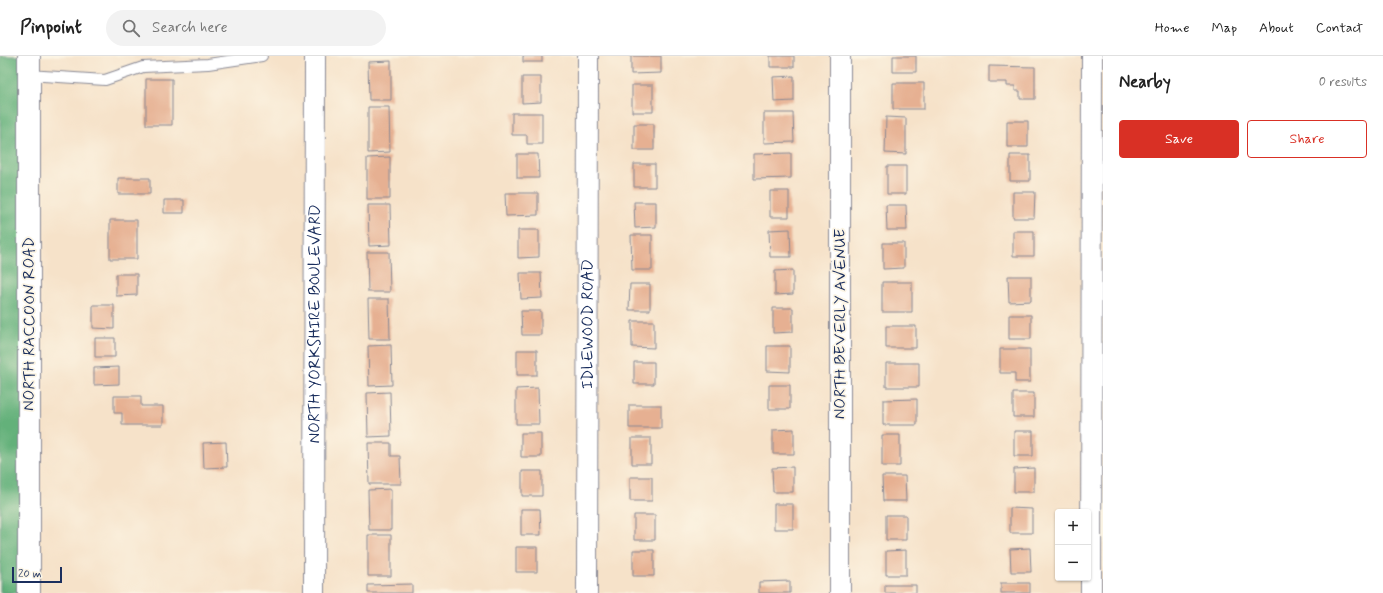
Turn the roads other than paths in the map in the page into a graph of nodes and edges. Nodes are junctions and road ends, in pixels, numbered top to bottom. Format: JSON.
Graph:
{"nodes":[{"id":1,"x":262,"y":56,"type":"edge"},
{"id":2,"x":315,"y":56,"type":"edge"},
{"id":3,"x":588,"y":56,"type":"edge"},
{"id":4,"x":840,"y":56,"type":"edge"},
{"id":5,"x":1092,"y":56,"type":"edge"},
{"id":6,"x":29,"y":66,"type":"edge"},
{"id":7,"x":29,"y":593,"type":"edge"},
{"id":8,"x":314,"y":593,"type":"edge"},
{"id":9,"x":588,"y":593,"type":"edge"},
{"id":10,"x":840,"y":593,"type":"edge"},
{"id":11,"x":1091,"y":593,"type":"edge"}],
"edges":[{"from":1,"to":6,"type":"lane"},
{"from":2,"to":8,"type":"street","name":"NORTH YORKSHIRE BOULEVARD"},
{"from":3,"to":9,"type":"street","name":"IDLEWOOD ROAD"},
{"from":4,"to":10,"type":"street","name":"NORTH BEVERLY AVENUE"},
{"from":5,"to":11,"type":"street"},
{"from":6,"to":7,"type":"street","name":"NORTH RACCOON ROAD"}]}
